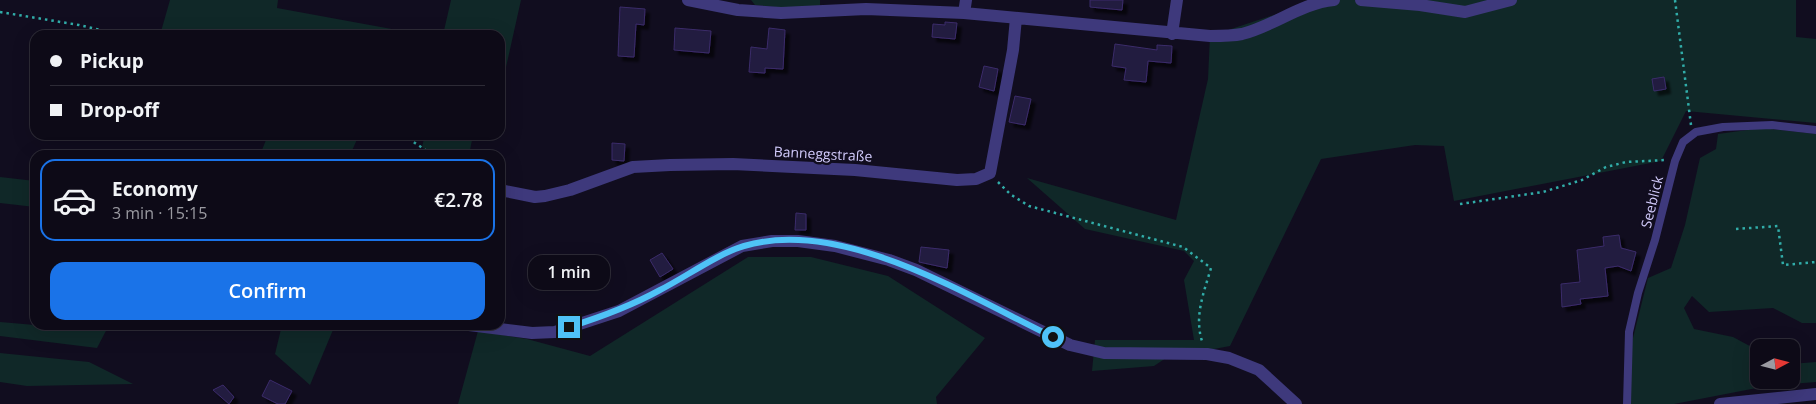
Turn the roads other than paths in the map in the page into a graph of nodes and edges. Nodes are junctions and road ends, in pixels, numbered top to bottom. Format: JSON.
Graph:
{"nodes":[{"id":1,"x":688,"y":0,"type":"edge"},
{"id":2,"x":1178,"y":0,"type":"edge"},
{"id":3,"x":1334,"y":0,"type":"edge"},
{"id":4,"x":1361,"y":0,"type":"edge"},
{"id":5,"x":1511,"y":0,"type":"edge"},
{"id":6,"x":965,"y":6,"type":"edge"},
{"id":7,"x":1016,"y":18,"type":"junction"},
{"id":8,"x":1172,"y":34,"type":"junction"},
{"id":9,"x":1816,"y":130,"type":"edge"},
{"id":10,"x":505,"y":191,"type":"edge"},
{"id":11,"x":505,"y":330,"type":"edge"},
{"id":12,"x":1816,"y":394,"type":"edge"},
{"id":13,"x":1296,"y":404,"type":"edge"},
{"id":14,"x":1627,"y":404,"type":"edge"},
{"id":15,"x":1720,"y":404,"type":"edge"}],
"edges":[{"from":1,"to":6,"type":"street"},
{"from":2,"to":8,"type":"street"},
{"from":3,"to":8,"type":"street"},
{"from":4,"to":5,"type":"street"},
{"from":6,"to":7,"type":"street"},
{"from":7,"to":8,"type":"street"},
{"from":7,"to":10,"type":"street","name":"Banneggstraße"},
{"from":9,"to":14,"type":"lane","name":"Seeblick"},
{"from":11,"to":13,"type":"street"},
{"from":12,"to":15,"type":"street"}]}
